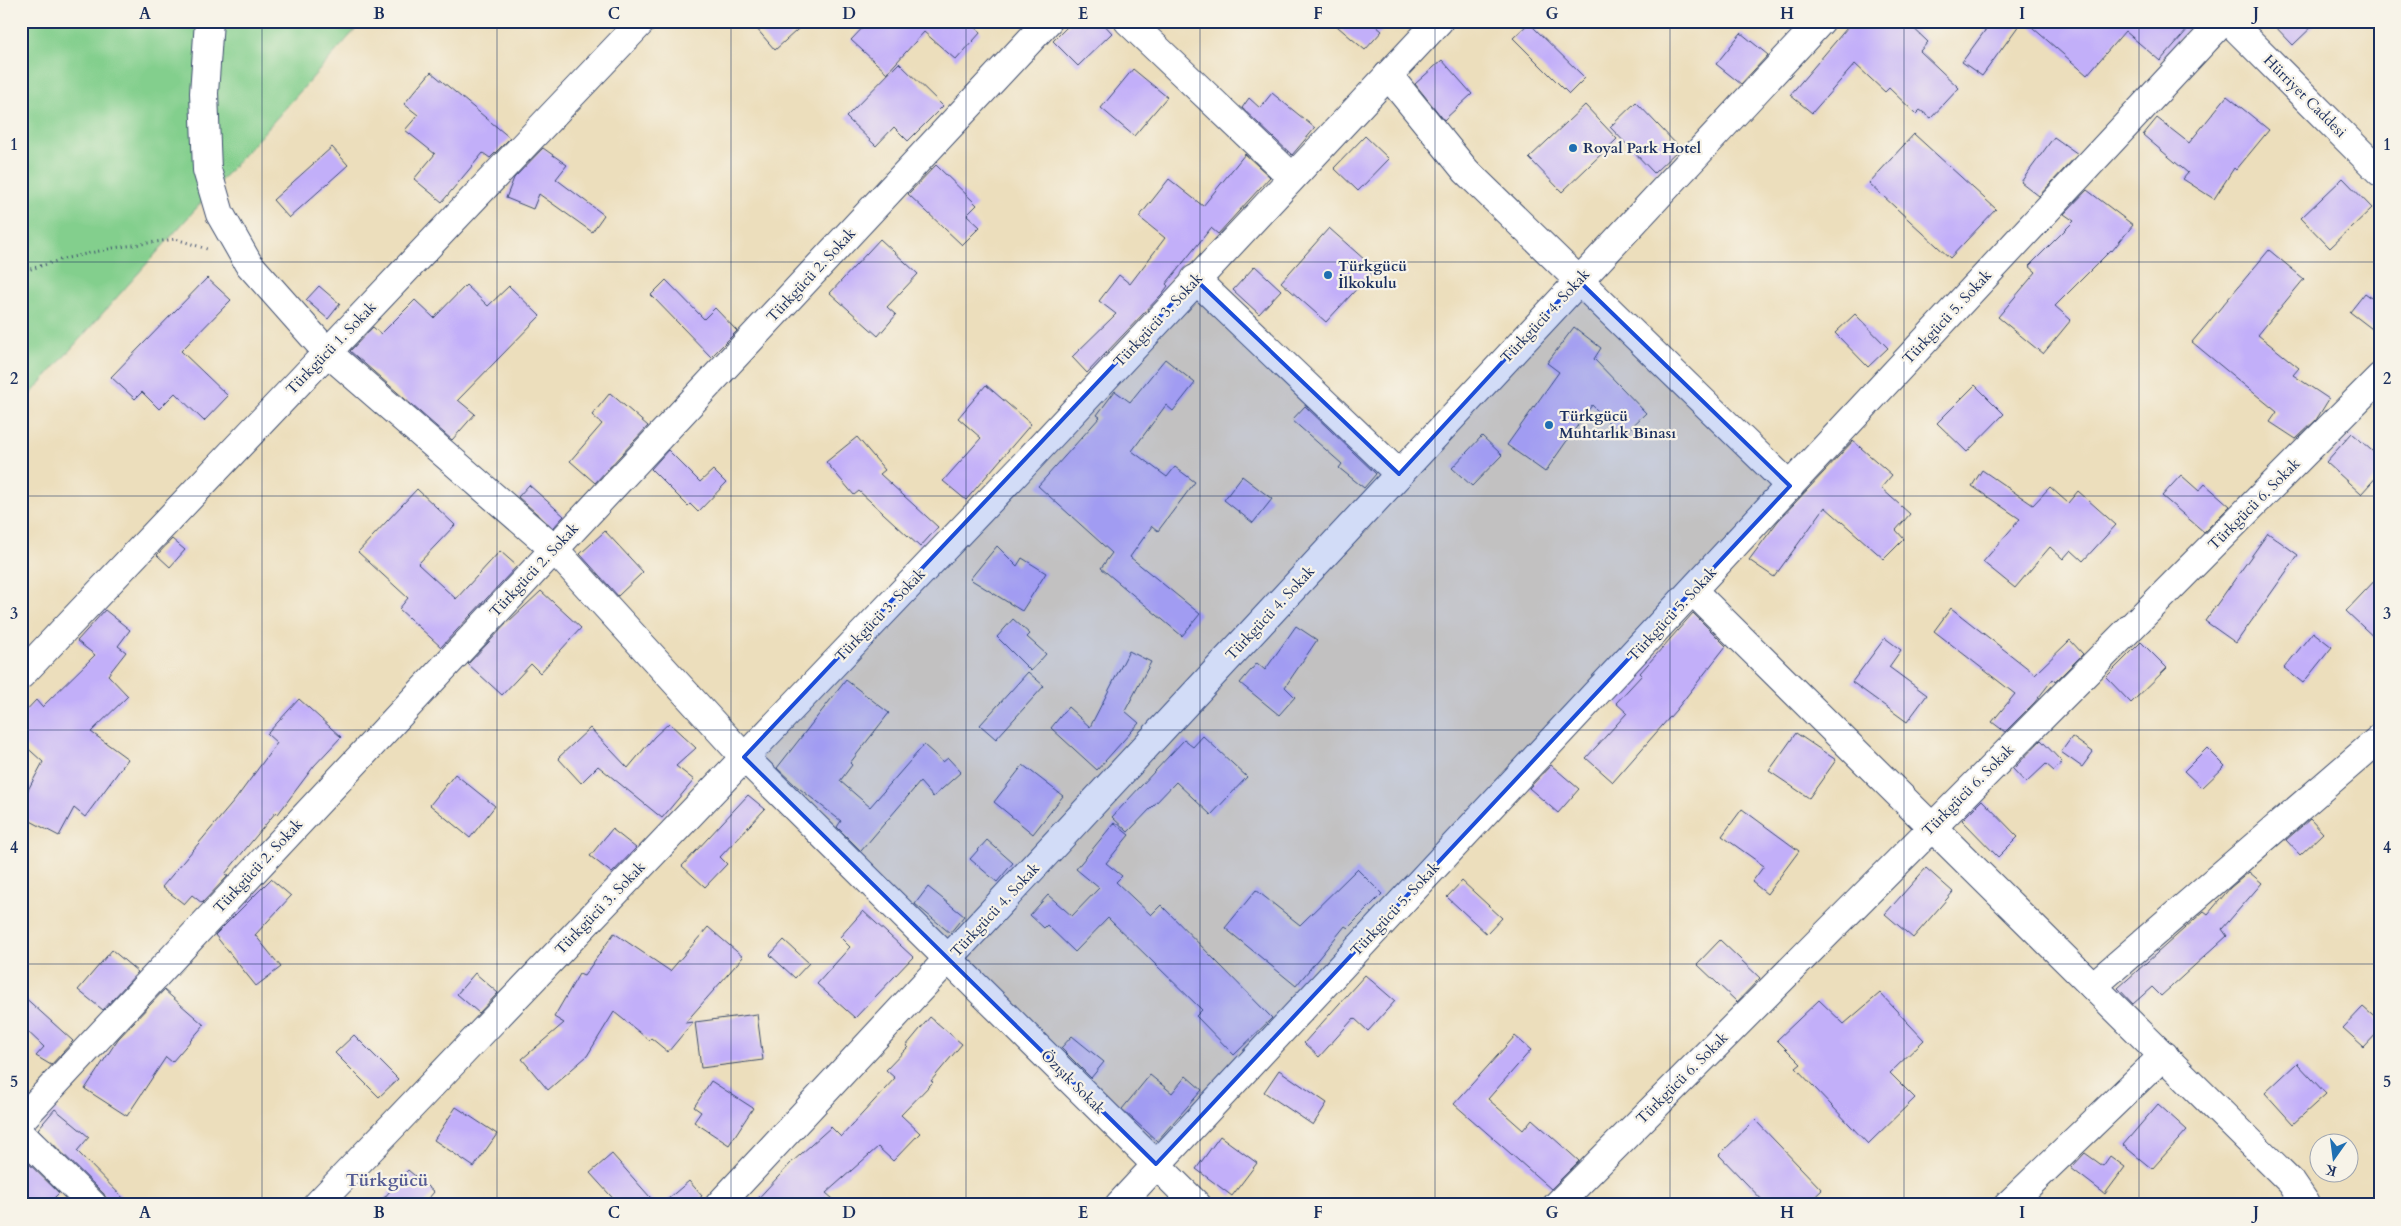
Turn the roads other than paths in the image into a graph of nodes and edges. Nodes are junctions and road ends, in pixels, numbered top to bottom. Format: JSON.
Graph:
{"nodes":[{"id":1,"x":209,"y":21,"type":"edge"},
{"id":2,"x":642,"y":21,"type":"edge"},
{"id":3,"x":1048,"y":21,"type":"edge"},
{"id":4,"x":1128,"y":21,"type":"edge"},
{"id":5,"x":1439,"y":21,"type":"edge"},
{"id":6,"x":1821,"y":21,"type":"edge"},
{"id":7,"x":2223,"y":21,"type":"edge"},
{"id":8,"x":2229,"y":21,"type":"edge"},
{"id":9,"x":1388,"y":75,"type":"junction"},
{"id":10,"x":2380,"y":172,"type":"edge"},
{"id":11,"x":1292,"y":177,"type":"junction"},
{"id":12,"x":1195,"y":279,"type":"junction"},
{"id":13,"x":1578,"y":280,"type":"junction"},
{"id":14,"x":327,"y":352,"type":"junction"},
{"id":15,"x":2380,"y":377,"type":"edge"},
{"id":16,"x":1399,"y":474,"type":"junction"},
{"id":17,"x":1790,"y":486,"type":"junction"},
{"id":18,"x":554,"y":549,"type":"junction"},
{"id":19,"x":1693,"y":591,"type":"junction"},
{"id":20,"x":21,"y":675,"type":"edge"},
{"id":21,"x":2380,"y":738,"type":"edge"},
{"id":22,"x":744,"y":757,"type":"junction"},
{"id":23,"x":1931,"y":826,"type":"junction"},
{"id":24,"x":950,"y":959,"type":"junction"},
{"id":25,"x":2093,"y":986,"type":"junction"},
{"id":26,"x":2164,"y":1055,"type":"junction"},
{"id":27,"x":21,"y":1120,"type":"edge"},
{"id":28,"x":21,"y":1134,"type":"edge"},
{"id":29,"x":1156,"y":1164,"type":"junction"},
{"id":30,"x":2306,"y":1204,"type":"edge"},
{"id":31,"x":93,"y":1205,"type":"edge"},
{"id":32,"x":317,"y":1205,"type":"edge"},
{"id":33,"x":720,"y":1205,"type":"edge"},
{"id":34,"x":1119,"y":1205,"type":"edge"},
{"id":35,"x":1197,"y":1205,"type":"edge"},
{"id":36,"x":1557,"y":1205,"type":"edge"},
{"id":37,"x":2008,"y":1205,"type":"edge"}],
"edges":[{"from":1,"to":14,"type":"street","name":"Özışık Sokak"},
{"from":2,"to":14,"type":"street","name":"Türkgücü 1. Sokak"},
{"from":3,"to":18,"type":"street","name":"Türkgücü 2. Sokak"},
{"from":4,"to":11,"type":"street"},
{"from":5,"to":9,"type":"street","name":"Türkgücü 3. Sokak"},
{"from":6,"to":13,"type":"street","name":"Türkgücü 4. Sokak"},
{"from":7,"to":17,"type":"street","name":"Türkgücü 5. Sokak"},
{"from":8,"to":10,"type":"street","name":"Hürriyet Caddesi"},
{"from":9,"to":11,"type":"street","name":"Türkgücü 3. Sokak"},
{"from":9,"to":13,"type":"street"},
{"from":11,"to":12,"type":"street","name":"Türkgücü 3. Sokak"},
{"from":12,"to":16,"type":"street"},
{"from":12,"to":22,"type":"street","name":"Türkgücü 3. Sokak"},
{"from":13,"to":16,"type":"street","name":"Türkgücü 4. Sokak"},
{"from":13,"to":17,"type":"street"},
{"from":14,"to":18,"type":"street","name":"Özışık Sokak"},
{"from":14,"to":20,"type":"street","name":"Türkgücü 1. Sokak"},
{"from":15,"to":23,"type":"street","name":"Türkgücü 6. Sokak"},
{"from":16,"to":24,"type":"street","name":"Türkgücü 4. Sokak"},
{"from":17,"to":19,"type":"street","name":"Türkgücü 5. Sokak"},
{"from":18,"to":22,"type":"street","name":"Özışık Sokak"},
{"from":18,"to":27,"type":"street","name":"Türkgücü 2. Sokak"},
{"from":19,"to":23,"type":"street"},
{"from":19,"to":29,"type":"street","name":"Türkgücü 5. Sokak"},
{"from":21,"to":25,"type":"street"},
{"from":22,"to":24,"type":"street","name":"Özışık Sokak"},
{"from":22,"to":32,"type":"street","name":"Türkgücü 3. Sokak"},
{"from":23,"to":25,"type":"street"},
{"from":23,"to":36,"type":"street","name":"Türkgücü 6. Sokak"},
{"from":24,"to":29,"type":"street","name":"Özışık Sokak"},
{"from":24,"to":33,"type":"street","name":"Türkgücü 4. Sokak"},
{"from":25,"to":26,"type":"street"},
{"from":26,"to":30,"type":"street"},
{"from":26,"to":37,"type":"street"},
{"from":28,"to":31,"type":"street"},
{"from":29,"to":34,"type":"street","name":"Türkgücü 5. Sokak"},
{"from":29,"to":35,"type":"street","name":"Özışık Sokak"}]}
